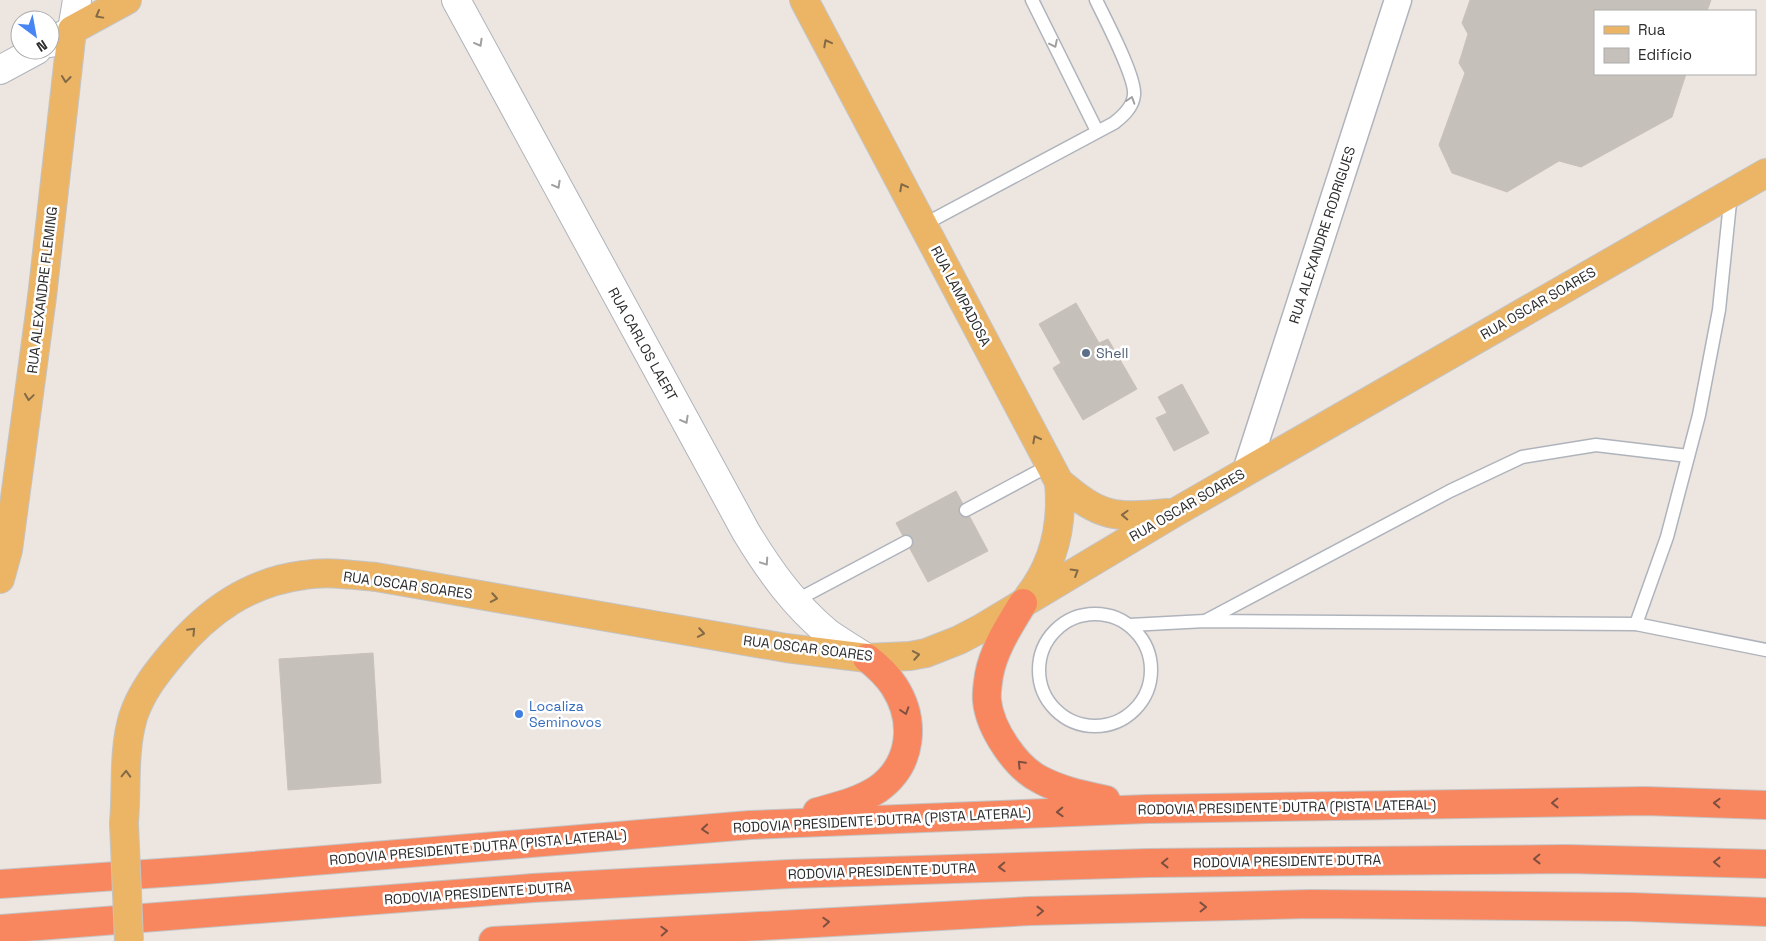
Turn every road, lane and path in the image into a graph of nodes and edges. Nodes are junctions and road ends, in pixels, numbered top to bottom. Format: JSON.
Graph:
{"nodes":[{"id":1,"x":77,"y":0,"type":"edge"},
{"id":2,"x":126,"y":0,"type":"edge"},
{"id":3,"x":456,"y":0,"type":"edge"},
{"id":4,"x":804,"y":0,"type":"edge"},
{"id":5,"x":1032,"y":0,"type":"edge"},
{"id":6,"x":1096,"y":0,"type":"edge"},
{"id":7,"x":1398,"y":0,"type":"edge"},
{"id":8,"x":61,"y":37,"type":"edge"},
{"id":9,"x":18,"y":60,"type":"edge"},
{"id":10,"x":0,"y":70,"type":"edge"},
{"id":11,"x":1097,"y":131,"type":"junction"},
{"id":12,"x":1766,"y":173,"type":"edge"},
{"id":13,"x":1731,"y":193,"type":"junction"},
{"id":14,"x":923,"y":225,"type":"junction"},
{"id":15,"x":1688,"y":456,"type":"junction"},
{"id":16,"x":1246,"y":471,"type":"junction"},
{"id":17,"x":1054,"y":473,"type":"junction"},
{"id":18,"x":966,"y":510,"type":"dead end"},
{"id":19,"x":1174,"y":513,"type":"junction"},
{"id":20,"x":906,"y":542,"type":"dead end"},
{"id":21,"x":0,"y":579,"type":"edge"},
{"id":22,"x":795,"y":601,"type":"junction"},
{"id":23,"x":1023,"y":603,"type":"junction"},
{"id":24,"x":1205,"y":621,"type":"junction"},
{"id":25,"x":1636,"y":624,"type":"junction"},
{"id":26,"x":1130,"y":625,"type":"junction"},
{"id":27,"x":1766,"y":650,"type":"edge"},
{"id":28,"x":867,"y":658,"type":"junction"},
{"id":29,"x":1766,"y":804,"type":"edge"},
{"id":30,"x":1147,"y":808,"type":"junction"},
{"id":31,"x":750,"y":825,"type":"junction"},
{"id":32,"x":1766,"y":864,"type":"edge"},
{"id":33,"x":0,"y":884,"type":"edge"},
{"id":34,"x":1766,"y":912,"type":"edge"},
{"id":35,"x":0,"y":929,"type":"edge"},
{"id":36,"x":128,"y":941,"type":"edge"},
{"id":37,"x":492,"y":941,"type":"edge"}],
"edges":[{"from":1,"to":8,"type":"main road","name":"RUA ALEXANDRE FLEMING"},
{"from":2,"to":8,"type":"main road","one_way":true},
{"from":3,"to":22,"type":"main road","name":"RUA CARLOS LAERT","one_way":true},
{"from":14,"to":4,"type":"main road","name":"RUA LAMPADOSA","one_way":true},
{"from":5,"to":11,"type":"lane","one_way":true},
{"from":11,"to":6,"type":"lane","one_way":true},
{"from":7,"to":16,"type":"street","name":"RUA ALEXANDRE RODRIGUES"},
{"from":8,"to":21,"type":"main road","name":"RUA ALEXANDRE FLEMING","one_way":true},
{"from":9,"to":10,"type":"main road"},
{"from":11,"to":14,"type":"lane"},
{"from":12,"to":13,"type":"main road","name":"RUA OSCAR SOARES"},
{"from":13,"to":15,"type":"lane"},
{"from":13,"to":16,"type":"main road","name":"RUA OSCAR SOARES"},
{"from":17,"to":14,"type":"main road","name":"RUA LAMPADOSA","one_way":true},
{"from":15,"to":24,"type":"lane"},
{"from":15,"to":25,"type":"lane"},
{"from":16,"to":19,"type":"main road","name":"RUA OSCAR SOARES"},
{"from":17,"to":18,"type":"lane"},
{"from":19,"to":17,"type":"main road","name":"RUA LAMPADOSA","one_way":true},
{"from":17,"to":23,"type":"main road"},
{"from":23,"to":19,"type":"main road","name":"RUA OSCAR SOARES","one_way":true},
{"from":20,"to":22,"type":"lane"},
{"from":22,"to":28,"type":"main road","name":"RUA CARLOS LAERT"},
{"from":28,"to":23,"type":"main road","name":"RUA OSCAR SOARES","one_way":true},
{"from":30,"to":23,"type":"highway","one_way":true},
{"from":24,"to":25,"type":"lane"},
{"from":24,"to":26,"type":"lane"},
{"from":25,"to":27,"type":"lane"},
{"from":26,"to":26,"type":"lane"},
{"from":28,"to":31,"type":"highway","one_way":true},
{"from":36,"to":28,"type":"main road","name":"RUA OSCAR SOARES","one_way":true,"bridge":true},
{"from":29,"to":30,"type":"highway","name":"RODOVIA PRESIDENTE DUTRA (PISTA LATERAL)","one_way":true},
{"from":30,"to":31,"type":"highway","name":"RODOVIA PRESIDENTE DUTRA (PISTA LATERAL)","one_way":true},
{"from":31,"to":33,"type":"highway","name":"RODOVIA PRESIDENTE DUTRA (PISTA LATERAL)","one_way":true},
{"from":32,"to":35,"type":"highway","name":"RODOVIA PRESIDENTE DUTRA","one_way":true},
{"from":37,"to":34,"type":"highway","one_way":true}]}
